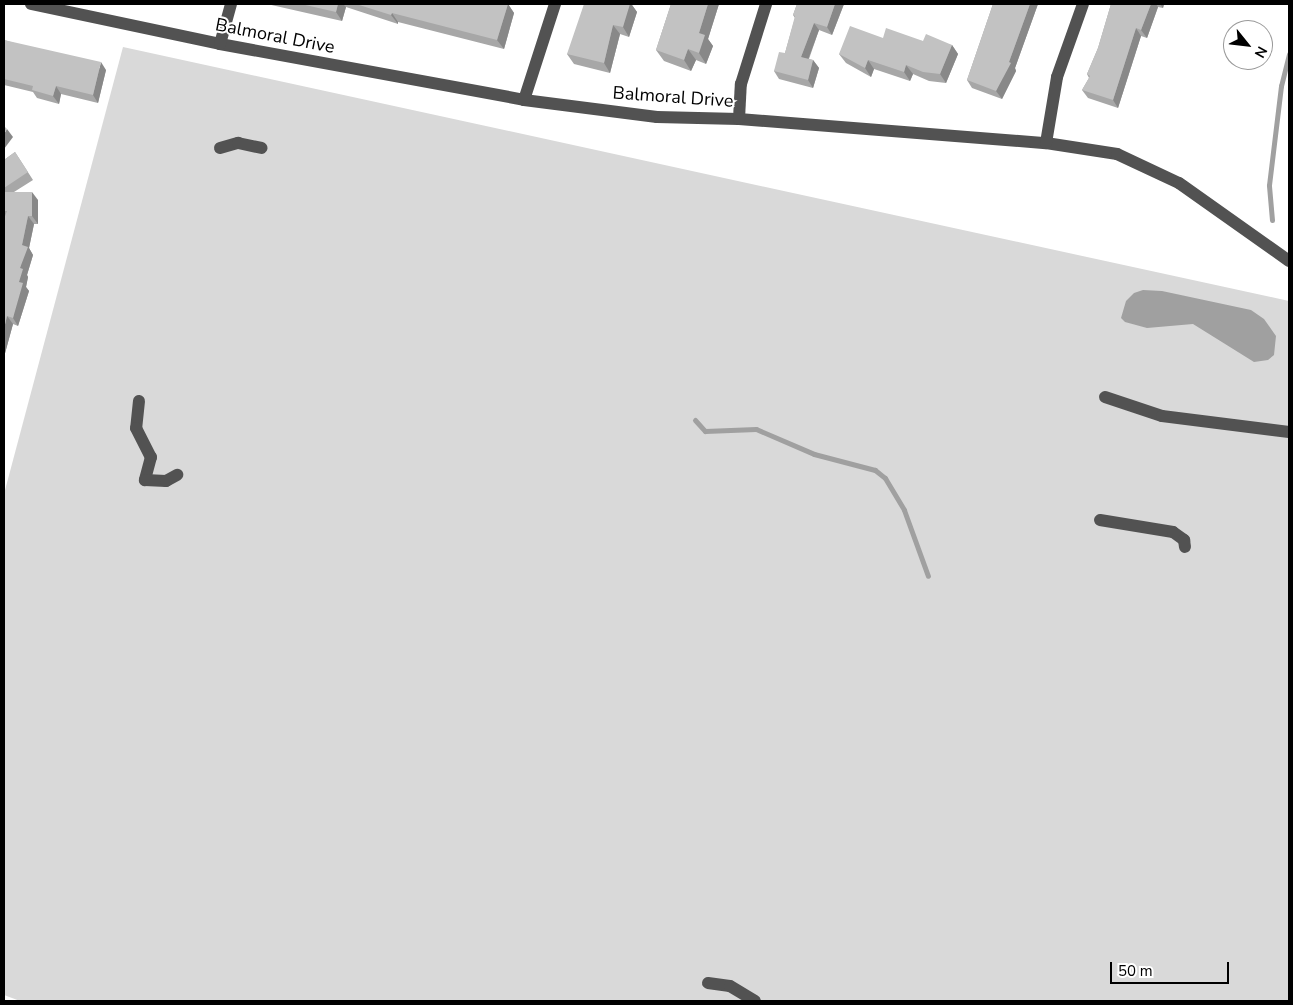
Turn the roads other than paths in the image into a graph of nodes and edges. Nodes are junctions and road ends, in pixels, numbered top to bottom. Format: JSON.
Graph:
{"nodes":[{"id":1,"x":31,"y":4,"type":"edge"},
{"id":2,"x":231,"y":4,"type":"edge"},
{"id":3,"x":555,"y":4,"type":"edge"},
{"id":4,"x":766,"y":4,"type":"edge"},
{"id":5,"x":1083,"y":4,"type":"edge"},
{"id":6,"x":220,"y":44,"type":"junction"},
{"id":7,"x":524,"y":100,"type":"junction"},
{"id":8,"x":739,"y":119,"type":"junction"},
{"id":9,"x":1046,"y":144,"type":"junction"},
{"id":10,"x":220,"y":148,"type":"dead end"},
{"id":11,"x":261,"y":148,"type":"dead end"},
{"id":12,"x":1289,"y":261,"type":"edge"},
{"id":13,"x":1105,"y":397,"type":"dead end"},
{"id":14,"x":139,"y":401,"type":"dead end"},
{"id":15,"x":1289,"y":432,"type":"edge"},
{"id":16,"x":178,"y":475,"type":"dead end"},
{"id":17,"x":1100,"y":520,"type":"dead end"},
{"id":18,"x":1185,"y":547,"type":"dead end"},
{"id":19,"x":708,"y":983,"type":"dead end"},
{"id":20,"x":755,"y":1001,"type":"edge"}],
"edges":[{"from":1,"to":6,"type":"street","name":"Balmoral Drive"},
{"from":2,"to":6,"type":"street"},
{"from":3,"to":7,"type":"street"},
{"from":4,"to":8,"type":"street"},
{"from":5,"to":9,"type":"street"},
{"from":6,"to":7,"type":"street","name":"Balmoral Drive"},
{"from":7,"to":8,"type":"street","name":"Balmoral Drive"},
{"from":8,"to":9,"type":"street","name":"Balmoral Drive"},
{"from":9,"to":12,"type":"street","name":"Balmoral Drive"},
{"from":10,"to":11,"type":"street"},
{"from":13,"to":15,"type":"street"},
{"from":14,"to":16,"type":"street"},
{"from":17,"to":18,"type":"street"},
{"from":19,"to":20,"type":"street"}]}
